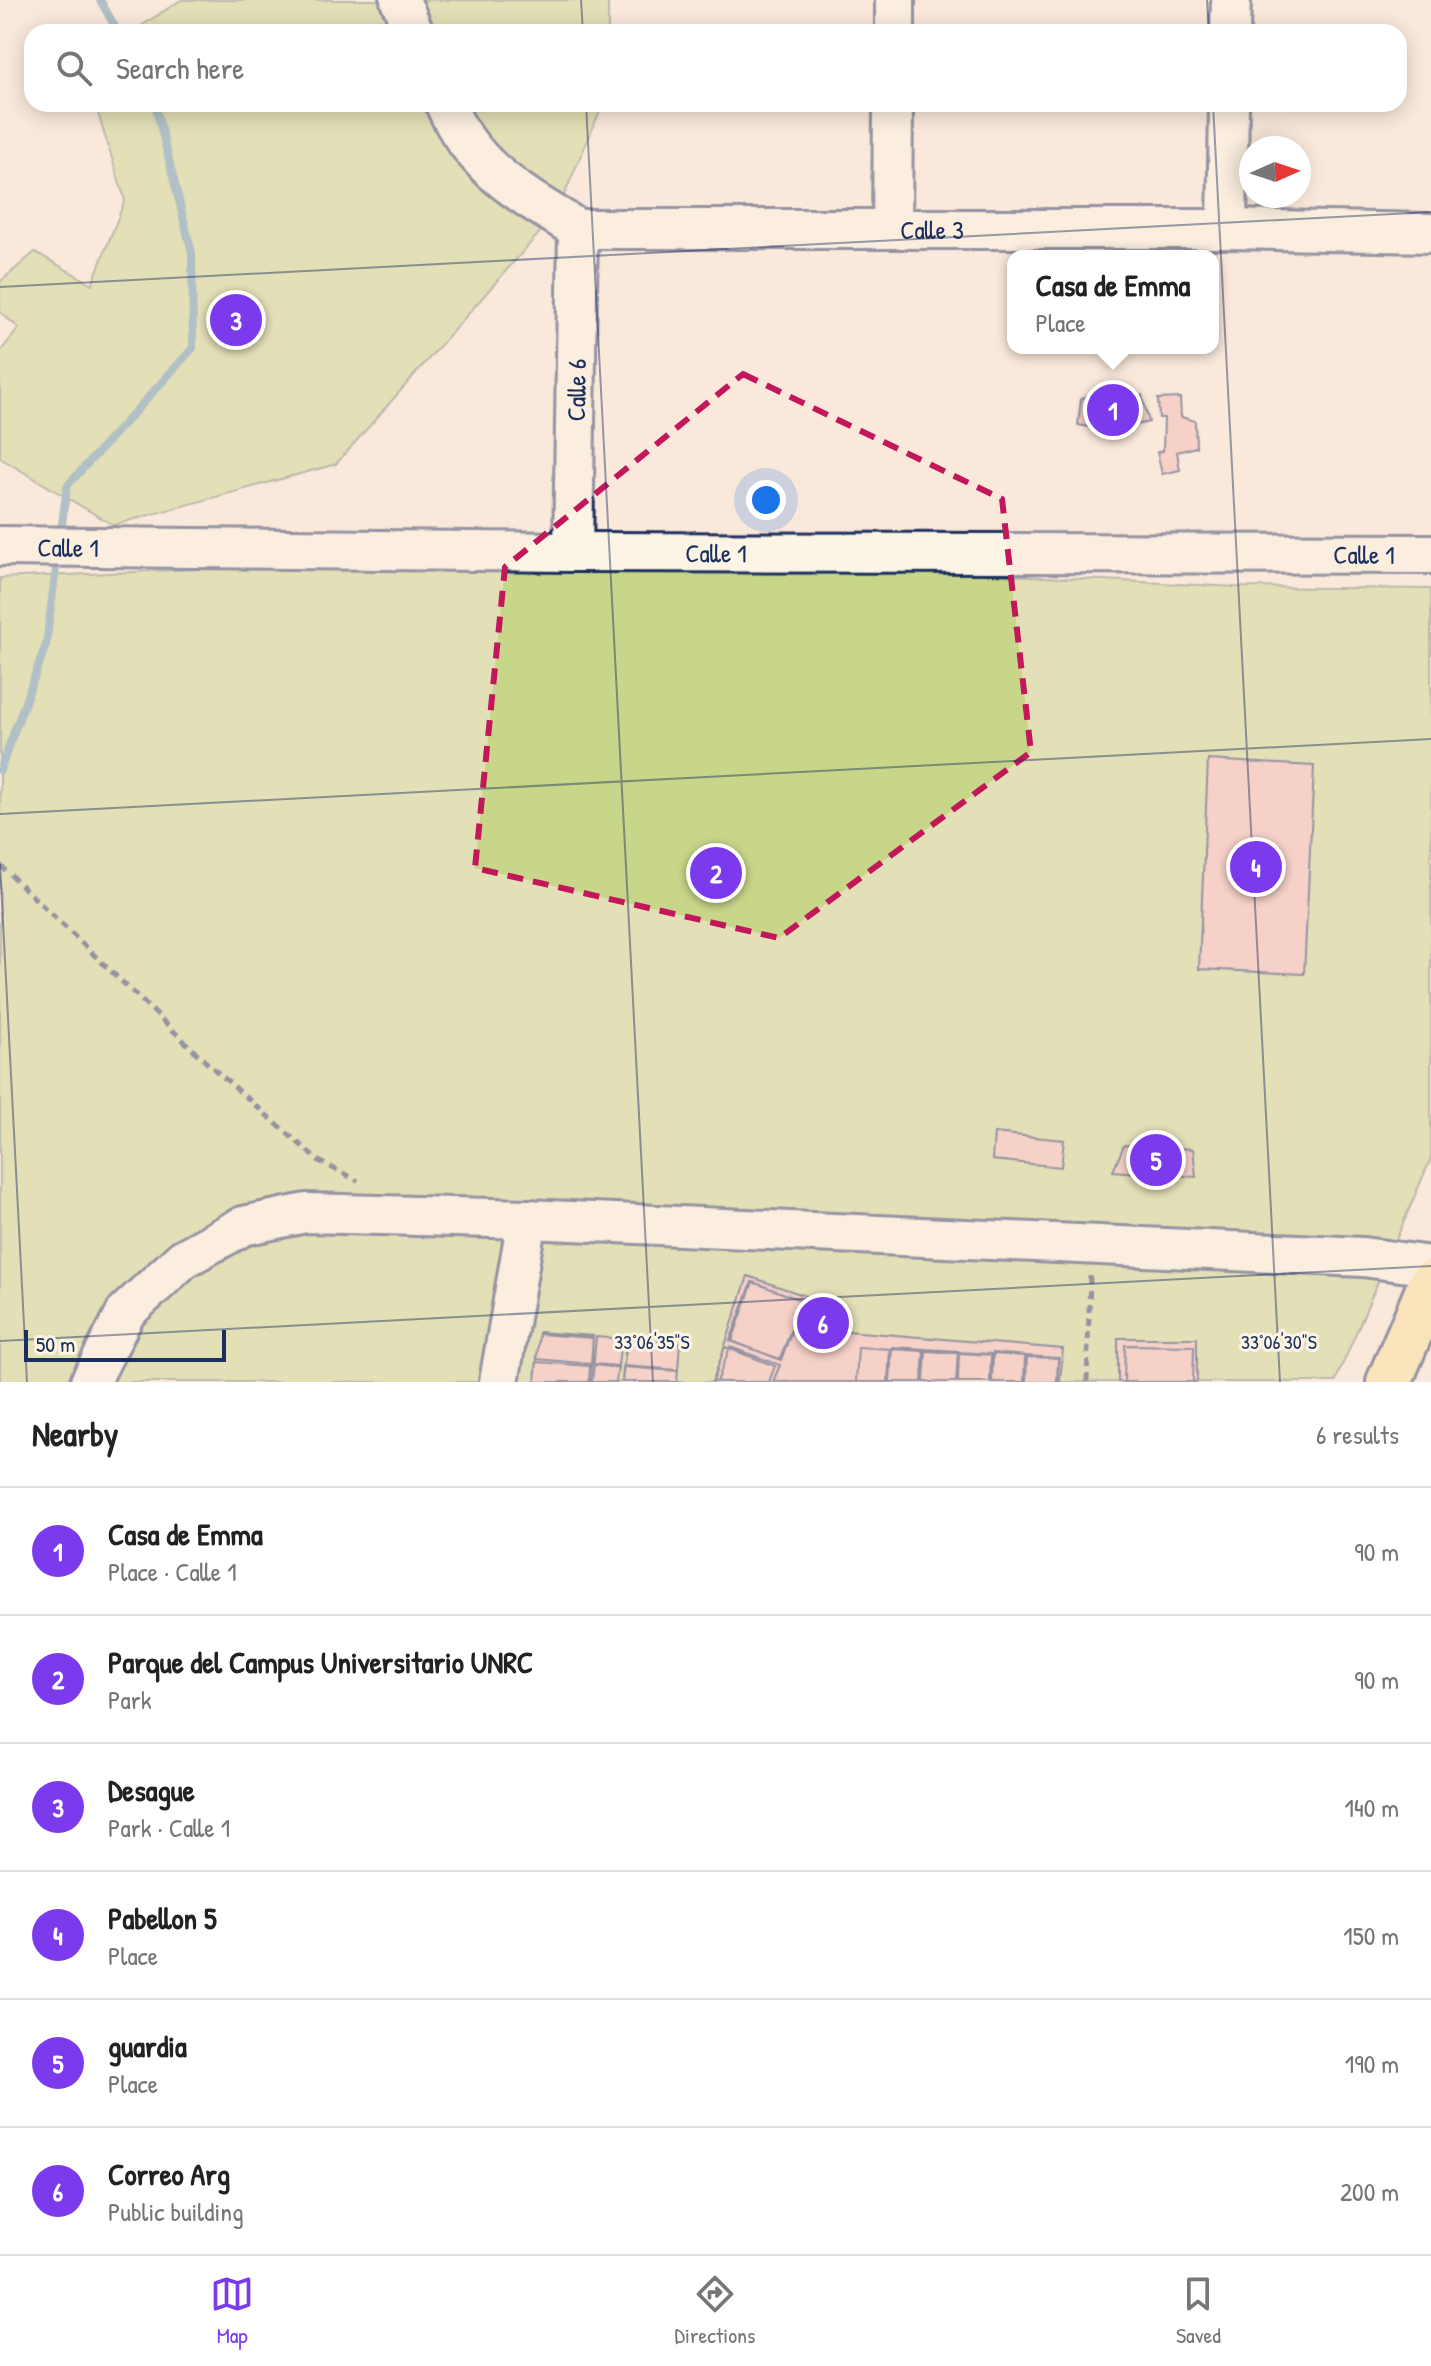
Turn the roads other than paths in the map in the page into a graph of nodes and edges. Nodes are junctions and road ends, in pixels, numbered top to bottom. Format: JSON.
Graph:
{"nodes":[{"id":1,"x":400,"y":0,"type":"edge"},
{"id":2,"x":895,"y":0,"type":"edge"},
{"id":3,"x":1231,"y":0,"type":"edge"},
{"id":4,"x":410,"y":24,"type":"edge"},
{"id":5,"x":895,"y":24,"type":"edge"},
{"id":6,"x":1230,"y":24,"type":"edge"},
{"id":7,"x":450,"y":112,"type":"edge"},
{"id":8,"x":893,"y":112,"type":"edge"},
{"id":9,"x":1229,"y":112,"type":"edge"},
{"id":10,"x":578,"y":229,"type":"junction"},
{"id":11,"x":892,"y":229,"type":"junction"},
{"id":12,"x":1227,"y":229,"type":"junction"},
{"id":13,"x":1431,"y":233,"type":"edge"},
{"id":14,"x":0,"y":546,"type":"edge"},
{"id":15,"x":573,"y":552,"type":"junction"},
{"id":16,"x":1431,"y":554,"type":"edge"},
{"id":17,"x":527,"y":1219,"type":"junction"},
{"id":18,"x":1431,"y":1266,"type":"edge"},
{"id":19,"x":1431,"y":1283,"type":"edge"},
{"id":20,"x":90,"y":1382,"type":"edge"},
{"id":21,"x":499,"y":1382,"type":"edge"},
{"id":22,"x":1389,"y":1382,"type":"edge"}],
"edges":[{"from":1,"to":4,"type":"street"},
{"from":2,"to":5,"type":"street"},
{"from":3,"to":6,"type":"street"},
{"from":7,"to":10,"type":"street"},
{"from":8,"to":11,"type":"street"},
{"from":9,"to":12,"type":"street"},
{"from":10,"to":11,"type":"street","name":"Calle 3"},
{"from":10,"to":15,"type":"street","name":"Calle 6"},
{"from":11,"to":12,"type":"street","name":"Calle 3"},
{"from":12,"to":13,"type":"street","name":"Calle 3"},
{"from":14,"to":15,"type":"street","name":"Calle 1"},
{"from":15,"to":16,"type":"street","name":"Calle 1"},
{"from":17,"to":18,"type":"street"},
{"from":17,"to":20,"type":"street"},
{"from":17,"to":21,"type":"street"},
{"from":19,"to":22,"type":"main road"}]}
